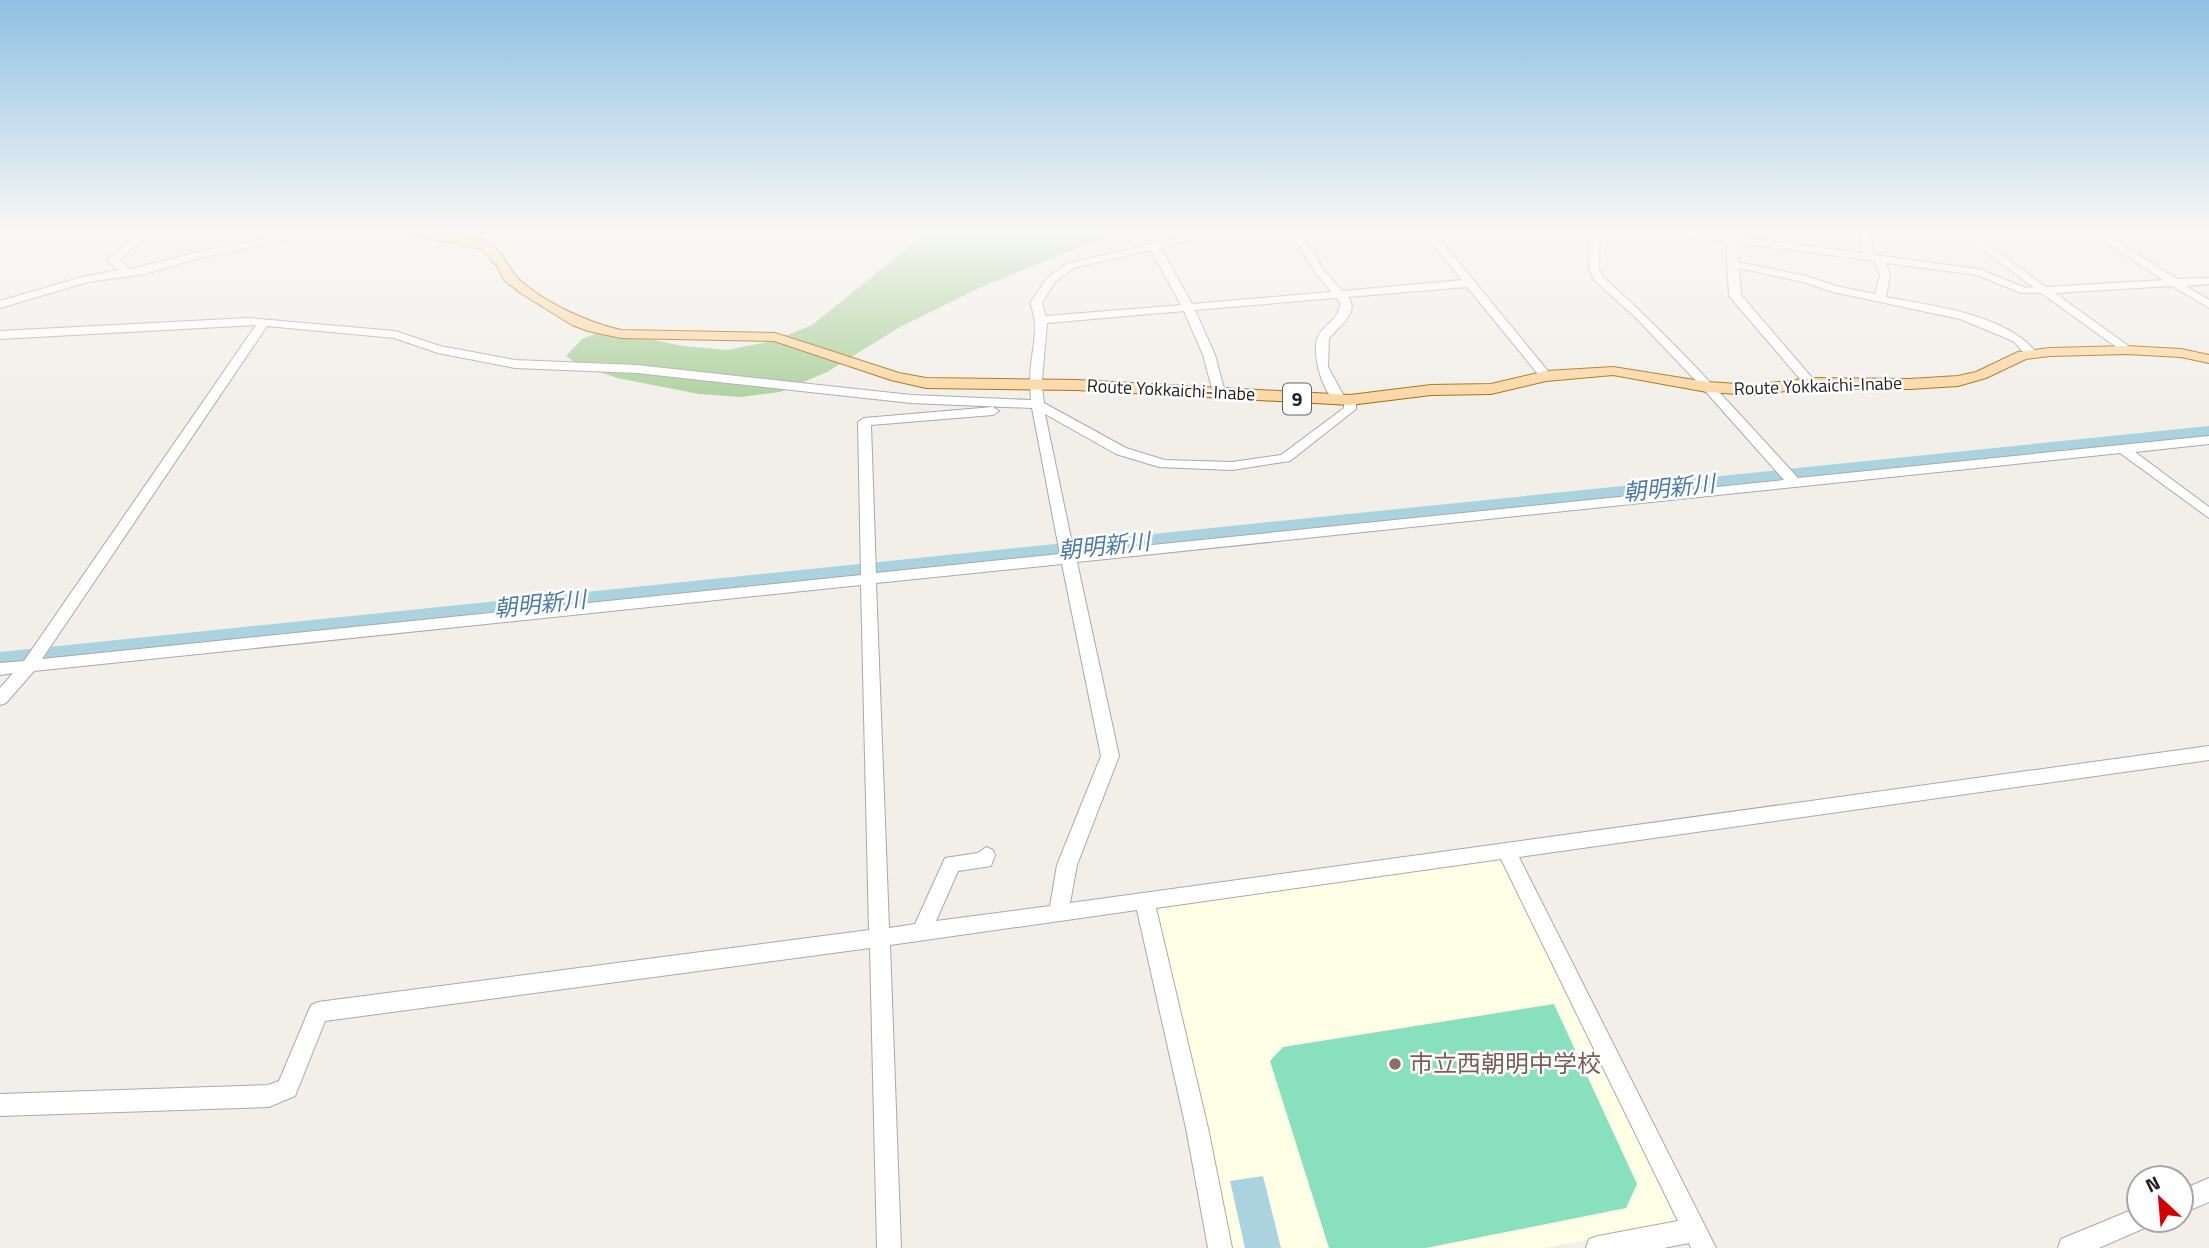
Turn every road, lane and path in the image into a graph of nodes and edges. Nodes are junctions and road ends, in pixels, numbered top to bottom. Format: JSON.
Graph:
{"nodes":[{"id":1,"x":53,"y":289,"type":"edge"},
{"id":2,"x":525,"y":289,"type":"edge"},
{"id":3,"x":1045,"y":289,"type":"edge"},
{"id":4,"x":1177,"y":289,"type":"edge"},
{"id":5,"x":1336,"y":289,"type":"edge"},
{"id":6,"x":1403,"y":289,"type":"edge"},
{"id":7,"x":1475,"y":289,"type":"edge"},
{"id":8,"x":1610,"y":289,"type":"edge"},
{"id":9,"x":1735,"y":289,"type":"edge"},
{"id":10,"x":1842,"y":289,"type":"edge"},
{"id":11,"x":1882,"y":289,"type":"edge"},
{"id":12,"x":2021,"y":289,"type":"edge"},
{"id":13,"x":2057,"y":289,"type":"edge"},
{"id":14,"x":2184,"y":289,"type":"edge"},
{"id":15,"x":2043,"y":290,"type":"junction"},
{"id":16,"x":1342,"y":295,"type":"junction"},
{"id":17,"x":1880,"y":298,"type":"junction"},
{"id":18,"x":2209,"y":305,"type":"edge"},
{"id":19,"x":0,"y":306,"type":"edge"},
{"id":20,"x":1186,"y":307,"type":"junction"},
{"id":21,"x":1041,"y":320,"type":"junction"},
{"id":22,"x":263,"y":323,"type":"junction"},
{"id":23,"x":0,"y":335,"type":"edge"},
{"id":24,"x":2126,"y":350,"type":"junction"},
{"id":25,"x":2031,"y":353,"type":"junction"},
{"id":26,"x":2209,"y":359,"type":"edge"},
{"id":27,"x":1546,"y":376,"type":"junction"},
{"id":28,"x":1036,"y":381,"type":"junction"},
{"id":29,"x":1811,"y":383,"type":"junction"},
{"id":30,"x":1077,"y":385,"type":"junction"},
{"id":31,"x":1707,"y":387,"type":"junction"},
{"id":32,"x":1219,"y":392,"type":"junction"},
{"id":33,"x":1345,"y":399,"type":"junction"},
{"id":34,"x":1037,"y":404,"type":"junction"},
{"id":35,"x":2209,"y":440,"type":"edge"},
{"id":36,"x":2123,"y":449,"type":"junction"},
{"id":37,"x":1791,"y":478,"type":"junction"},
{"id":38,"x":2209,"y":514,"type":"edge"},
{"id":39,"x":1067,"y":553,"type":"junction"},
{"id":40,"x":869,"y":574,"type":"junction"},
{"id":41,"x":33,"y":659,"type":"junction"},
{"id":42,"x":0,"y":669,"type":"edge"},
{"id":43,"x":0,"y":699,"type":"edge"},
{"id":44,"x":2209,"y":753,"type":"edge"},
{"id":45,"x":1506,"y":849,"type":"junction"},
{"id":46,"x":986,"y":855,"type":"dead end"},
{"id":47,"x":1144,"y":899,"type":"junction"},
{"id":48,"x":1059,"y":912,"type":"junction"},
{"id":49,"x":921,"y":932,"type":"junction"},
{"id":50,"x":878,"y":938,"type":"junction"},
{"id":51,"x":0,"y":1105,"type":"edge"},
{"id":52,"x":2125,"y":1225,"type":"edge"},
{"id":53,"x":1700,"y":1239,"type":"edge"},
{"id":54,"x":889,"y":1248,"type":"edge"},
{"id":55,"x":1220,"y":1248,"type":"edge"},
{"id":56,"x":1598,"y":1248,"type":"edge"},
{"id":57,"x":2070,"y":1248,"type":"edge"}],
"edges":[{"from":1,"to":19,"type":"street"},
{"from":2,"to":30,"type":"main road","name":"Route Yokkaichi-Inabe","number":"9"},
{"from":3,"to":21,"type":"street"},
{"from":4,"to":20,"type":"street"},
{"from":5,"to":16,"type":"street"},
{"from":6,"to":16,"type":"street"},
{"from":7,"to":27,"type":"street"},
{"from":8,"to":31,"type":"street"},
{"from":9,"to":29,"type":"street"},
{"from":10,"to":17,"type":"street"},
{"from":11,"to":17,"type":"street"},
{"from":12,"to":15,"type":"street"},
{"from":13,"to":15,"type":"street"},
{"from":14,"to":18,"type":"street"},
{"from":15,"to":24,"type":"street"},
{"from":16,"to":20,"type":"street"},
{"from":16,"to":33,"type":"street"},
{"from":17,"to":25,"type":"street"},
{"from":20,"to":21,"type":"street"},
{"from":20,"to":32,"type":"street"},
{"from":21,"to":28,"type":"street"},
{"from":22,"to":23,"type":"street"},
{"from":22,"to":34,"type":"street"},
{"from":22,"to":41,"type":"street"},
{"from":24,"to":25,"type":"main road","name":"Route Yokkaichi-Inabe","number":"9"},
{"from":24,"to":26,"type":"main road","name":"Route Yokkaichi-Inabe","number":"9"},
{"from":25,"to":29,"type":"main road","name":"Route Yokkaichi-Inabe","number":"9"},
{"from":27,"to":31,"type":"main road","name":"Route Yokkaichi-Inabe","number":"9"},
{"from":27,"to":33,"type":"main road","name":"Route Yokkaichi-Inabe","number":"9"},
{"from":28,"to":30,"type":"street"},
{"from":28,"to":34,"type":"street"},
{"from":29,"to":31,"type":"main road","name":"Route Yokkaichi-Inabe","number":"9"},
{"from":30,"to":32,"type":"main road","name":"Route Yokkaichi-Inabe","number":"9"},
{"from":31,"to":37,"type":"street"},
{"from":32,"to":33,"type":"main road","name":"Route Yokkaichi-Inabe","number":"9"},
{"from":33,"to":34,"type":"street"},
{"from":34,"to":39,"type":"street"},
{"from":34,"to":40,"type":"street"},
{"from":35,"to":36,"type":"street"},
{"from":36,"to":37,"type":"street"},
{"from":36,"to":38,"type":"street"},
{"from":37,"to":39,"type":"street"},
{"from":39,"to":40,"type":"street"},
{"from":39,"to":48,"type":"street"},
{"from":40,"to":41,"type":"street"},
{"from":40,"to":50,"type":"street"},
{"from":41,"to":42,"type":"street"},
{"from":41,"to":43,"type":"street"},
{"from":44,"to":45,"type":"street"},
{"from":45,"to":47,"type":"street"},
{"from":45,"to":53,"type":"street"},
{"from":46,"to":49,"type":"street"},
{"from":47,"to":48,"type":"street"},
{"from":47,"to":55,"type":"street"},
{"from":48,"to":49,"type":"street"},
{"from":49,"to":50,"type":"street"},
{"from":50,"to":51,"type":"street"},
{"from":50,"to":54,"type":"street"},
{"from":52,"to":57,"type":"street"},
{"from":53,"to":56,"type":"street"}]}
